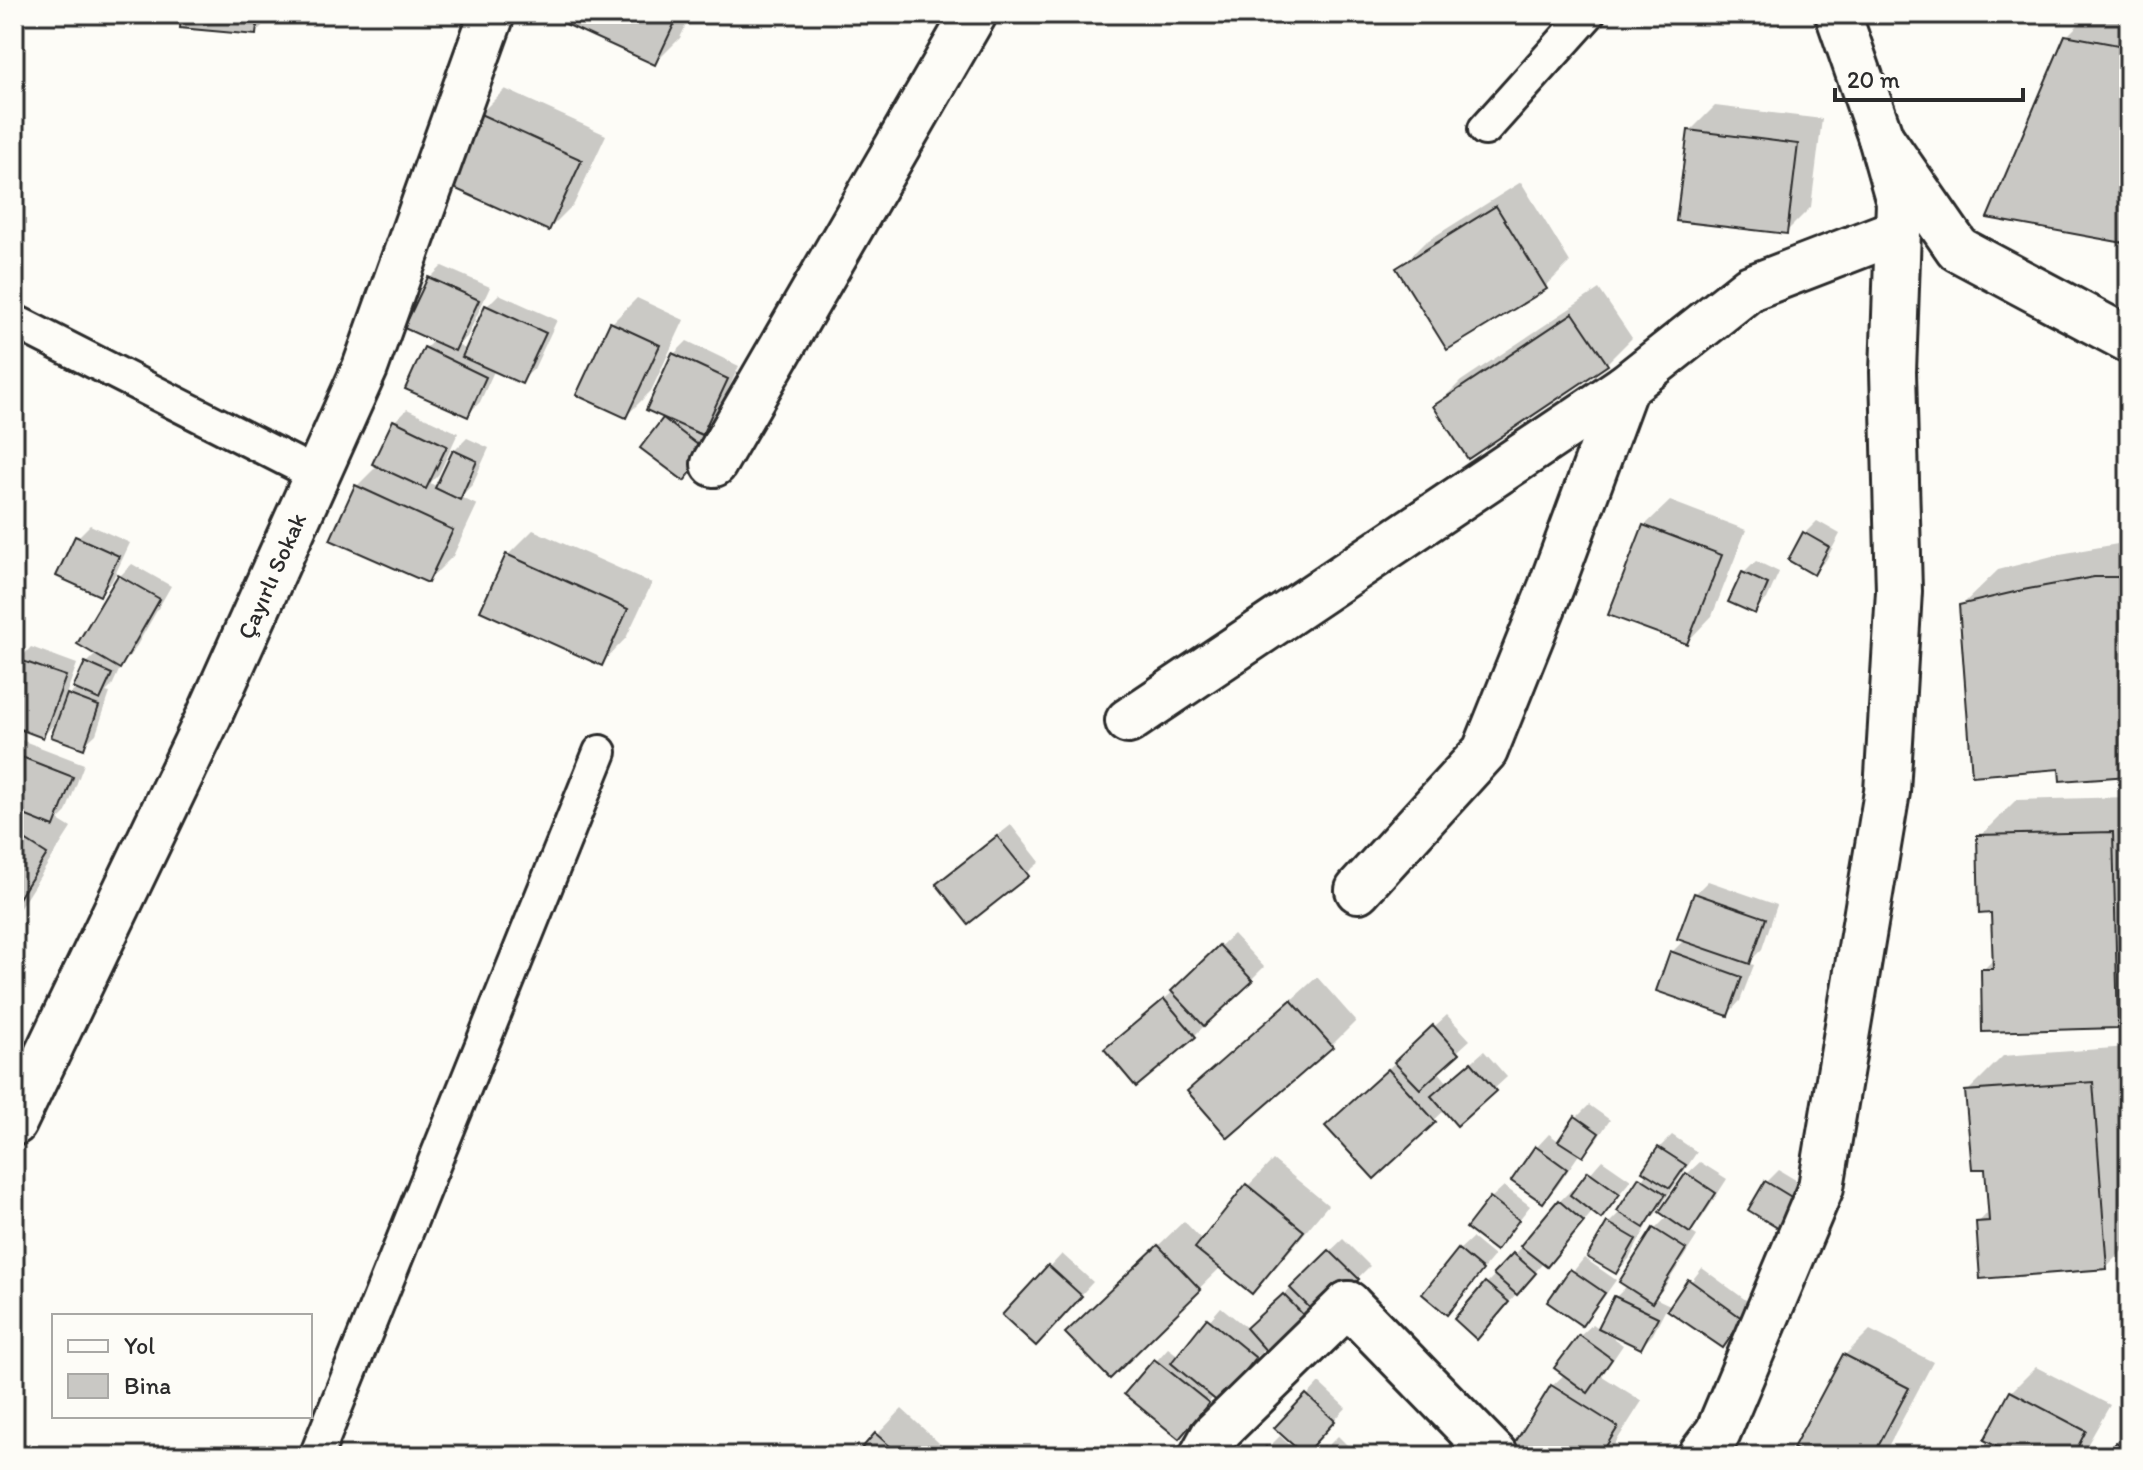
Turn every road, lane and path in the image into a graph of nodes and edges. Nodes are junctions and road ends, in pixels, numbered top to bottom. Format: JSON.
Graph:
{"nodes":[{"id":1,"x":492,"y":14,"type":"edge"},
{"id":2,"x":974,"y":14,"type":"edge"},
{"id":3,"x":1588,"y":14,"type":"edge"},
{"id":4,"x":1838,"y":14,"type":"edge"},
{"id":5,"x":1485,"y":129,"type":"dead end"},
{"id":6,"x":1881,"y":138,"type":"junction"},
{"id":7,"x":1898,"y":231,"type":"junction"},
{"id":8,"x":14,"y":321,"type":"edge"},
{"id":9,"x":2129,"y":340,"type":"edge"},
{"id":10,"x":1625,"y":387,"type":"junction"},
{"id":11,"x":714,"y":464,"type":"dead end"},
{"id":12,"x":317,"y":475,"type":"junction"},
{"id":13,"x":1128,"y":721,"type":"dead end"},
{"id":14,"x":600,"y":752,"type":"dead end"},
{"id":15,"x":1358,"y":890,"type":"dead end"},
{"id":16,"x":14,"y":1123,"type":"edge"},
{"id":17,"x":316,"y":1456,"type":"edge"},
{"id":18,"x":1202,"y":1456,"type":"edge"},
{"id":19,"x":1496,"y":1456,"type":"edge"},
{"id":20,"x":1700,"y":1456,"type":"edge"}],
"edges":[{"from":1,"to":12,"type":"street","name":"Çayırlı Sokak"},
{"from":2,"to":11,"type":"street"},
{"from":3,"to":5,"type":"lane"},
{"from":4,"to":6,"type":"street"},
{"from":6,"to":7,"type":"street"},
{"from":6,"to":9,"type":"street"},
{"from":7,"to":10,"type":"street"},
{"from":7,"to":20,"type":"street"},
{"from":8,"to":12,"type":"lane"},
{"from":10,"to":13,"type":"street"},
{"from":10,"to":15,"type":"street"},
{"from":12,"to":16,"type":"street","name":"Çayırlı Sokak"},
{"from":14,"to":17,"type":"lane"},
{"from":18,"to":19,"type":"street"}]}
